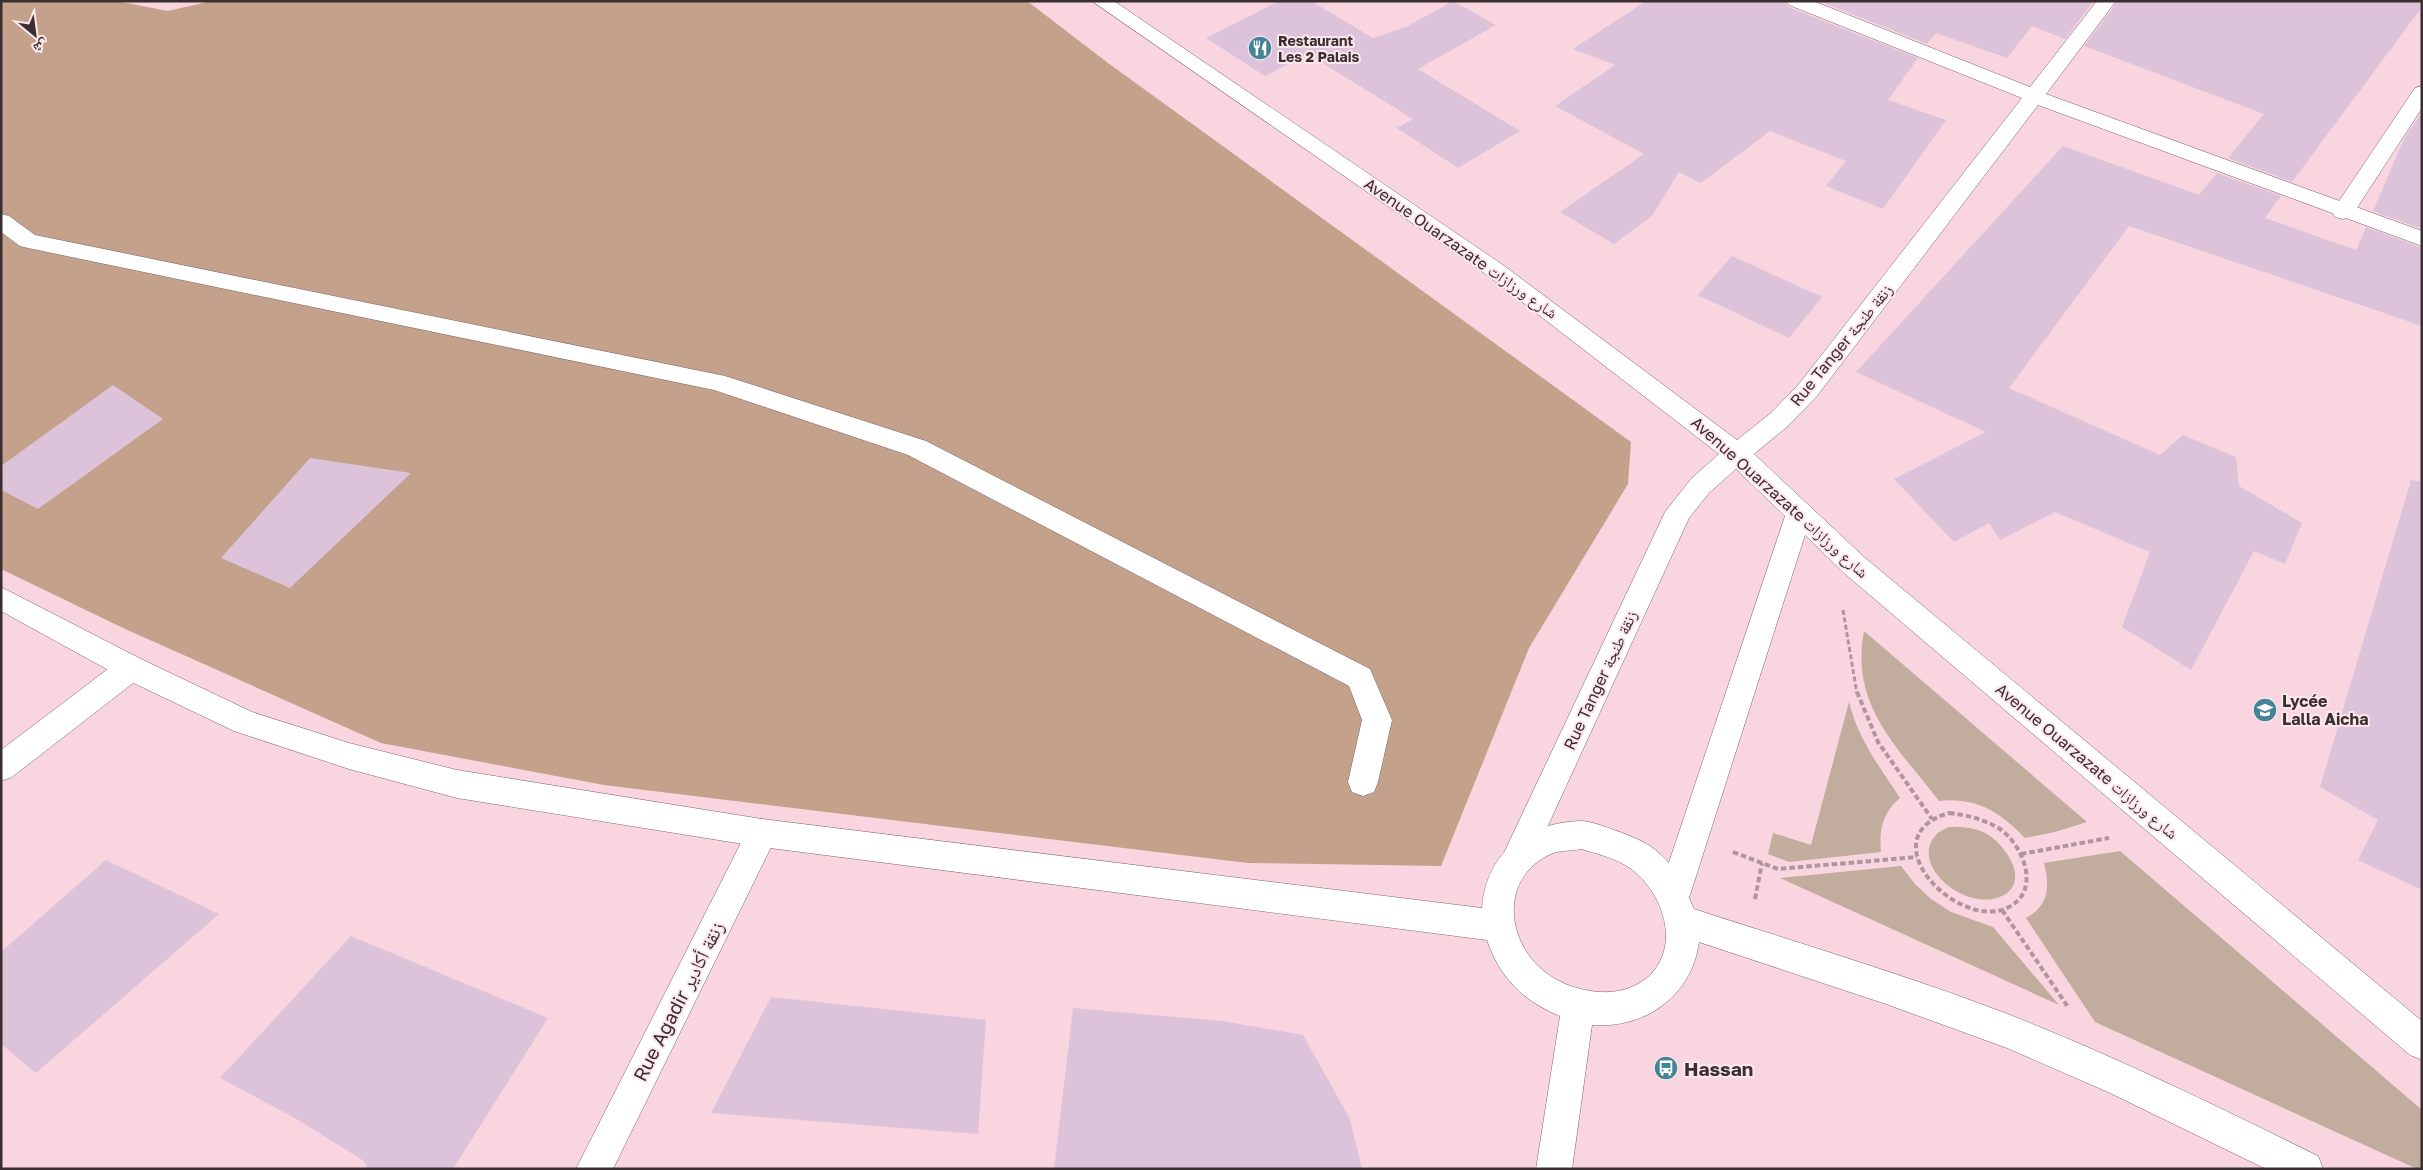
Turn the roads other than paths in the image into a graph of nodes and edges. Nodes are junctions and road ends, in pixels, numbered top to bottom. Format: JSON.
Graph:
{"nodes":[{"id":1,"x":1101,"y":1,"type":"edge"},
{"id":2,"x":1796,"y":1,"type":"edge"},
{"id":3,"x":2107,"y":1,"type":"edge"},
{"id":4,"x":2422,"y":92,"type":"edge"},
{"id":5,"x":2034,"y":96,"type":"junction"},
{"id":6,"x":2343,"y":212,"type":"junction"},
{"id":7,"x":1,"y":221,"type":"edge"},
{"id":8,"x":2422,"y":239,"type":"edge"},
{"id":9,"x":1736,"y":453,"type":"junction"},
{"id":10,"x":1799,"y":513,"type":"junction"},
{"id":11,"x":1,"y":598,"type":"edge"},
{"id":12,"x":131,"y":668,"type":"junction"},
{"id":13,"x":1,"y":768,"type":"edge"},
{"id":14,"x":1363,"y":782,"type":"dead end"},
{"id":15,"x":762,"y":833,"type":"junction"},
{"id":16,"x":1518,"y":857,"type":"junction"},
{"id":17,"x":1678,"y":908,"type":"junction"},
{"id":18,"x":1499,"y":926,"type":"junction"},
{"id":19,"x":1578,"y":1006,"type":"junction"},
{"id":20,"x":2422,"y":1043,"type":"edge"},
{"id":21,"x":594,"y":1169,"type":"edge"},
{"id":22,"x":1554,"y":1169,"type":"edge"},
{"id":23,"x":2305,"y":1169,"type":"edge"}],
"edges":[{"from":1,"to":9,"type":"street","name":"Avenue Ouarzazate شارع ورزازات"},
{"from":2,"to":5,"type":"street"},
{"from":3,"to":5,"type":"street","name":"Rue Tanger زنقة طنجة"},
{"from":4,"to":6,"type":"street"},
{"from":5,"to":6,"type":"street"},
{"from":5,"to":9,"type":"street","name":"Rue Tanger زنقة طنجة"},
{"from":6,"to":8,"type":"street"},
{"from":7,"to":14,"type":"street"},
{"from":9,"to":10,"type":"street","name":"Avenue Ouarzazate شارع ورزازات"},
{"from":9,"to":16,"type":"street","name":"Rue Tanger زنقة طنجة"},
{"from":10,"to":17,"type":"street","name":"Rue Tanger زنقة طنجة"},
{"from":10,"to":20,"type":"street","name":"Avenue Ouarzazate شارع ورزازات"},
{"from":11,"to":12,"type":"street"},
{"from":12,"to":13,"type":"street"},
{"from":12,"to":15,"type":"street"},
{"from":15,"to":18,"type":"street"},
{"from":15,"to":21,"type":"street","name":"Rue Agadir زنقة أكادير"},
{"from":16,"to":17,"type":"street"},
{"from":16,"to":18,"type":"street","name":"Rue Tanger زنقة طنجة"},
{"from":17,"to":19,"type":"street","name":"Rue Tanger زنقة طنجة"},
{"from":17,"to":23,"type":"street"},
{"from":18,"to":19,"type":"street","name":"Rue Tanger زنقة طنجة"},
{"from":19,"to":22,"type":"street"}]}
